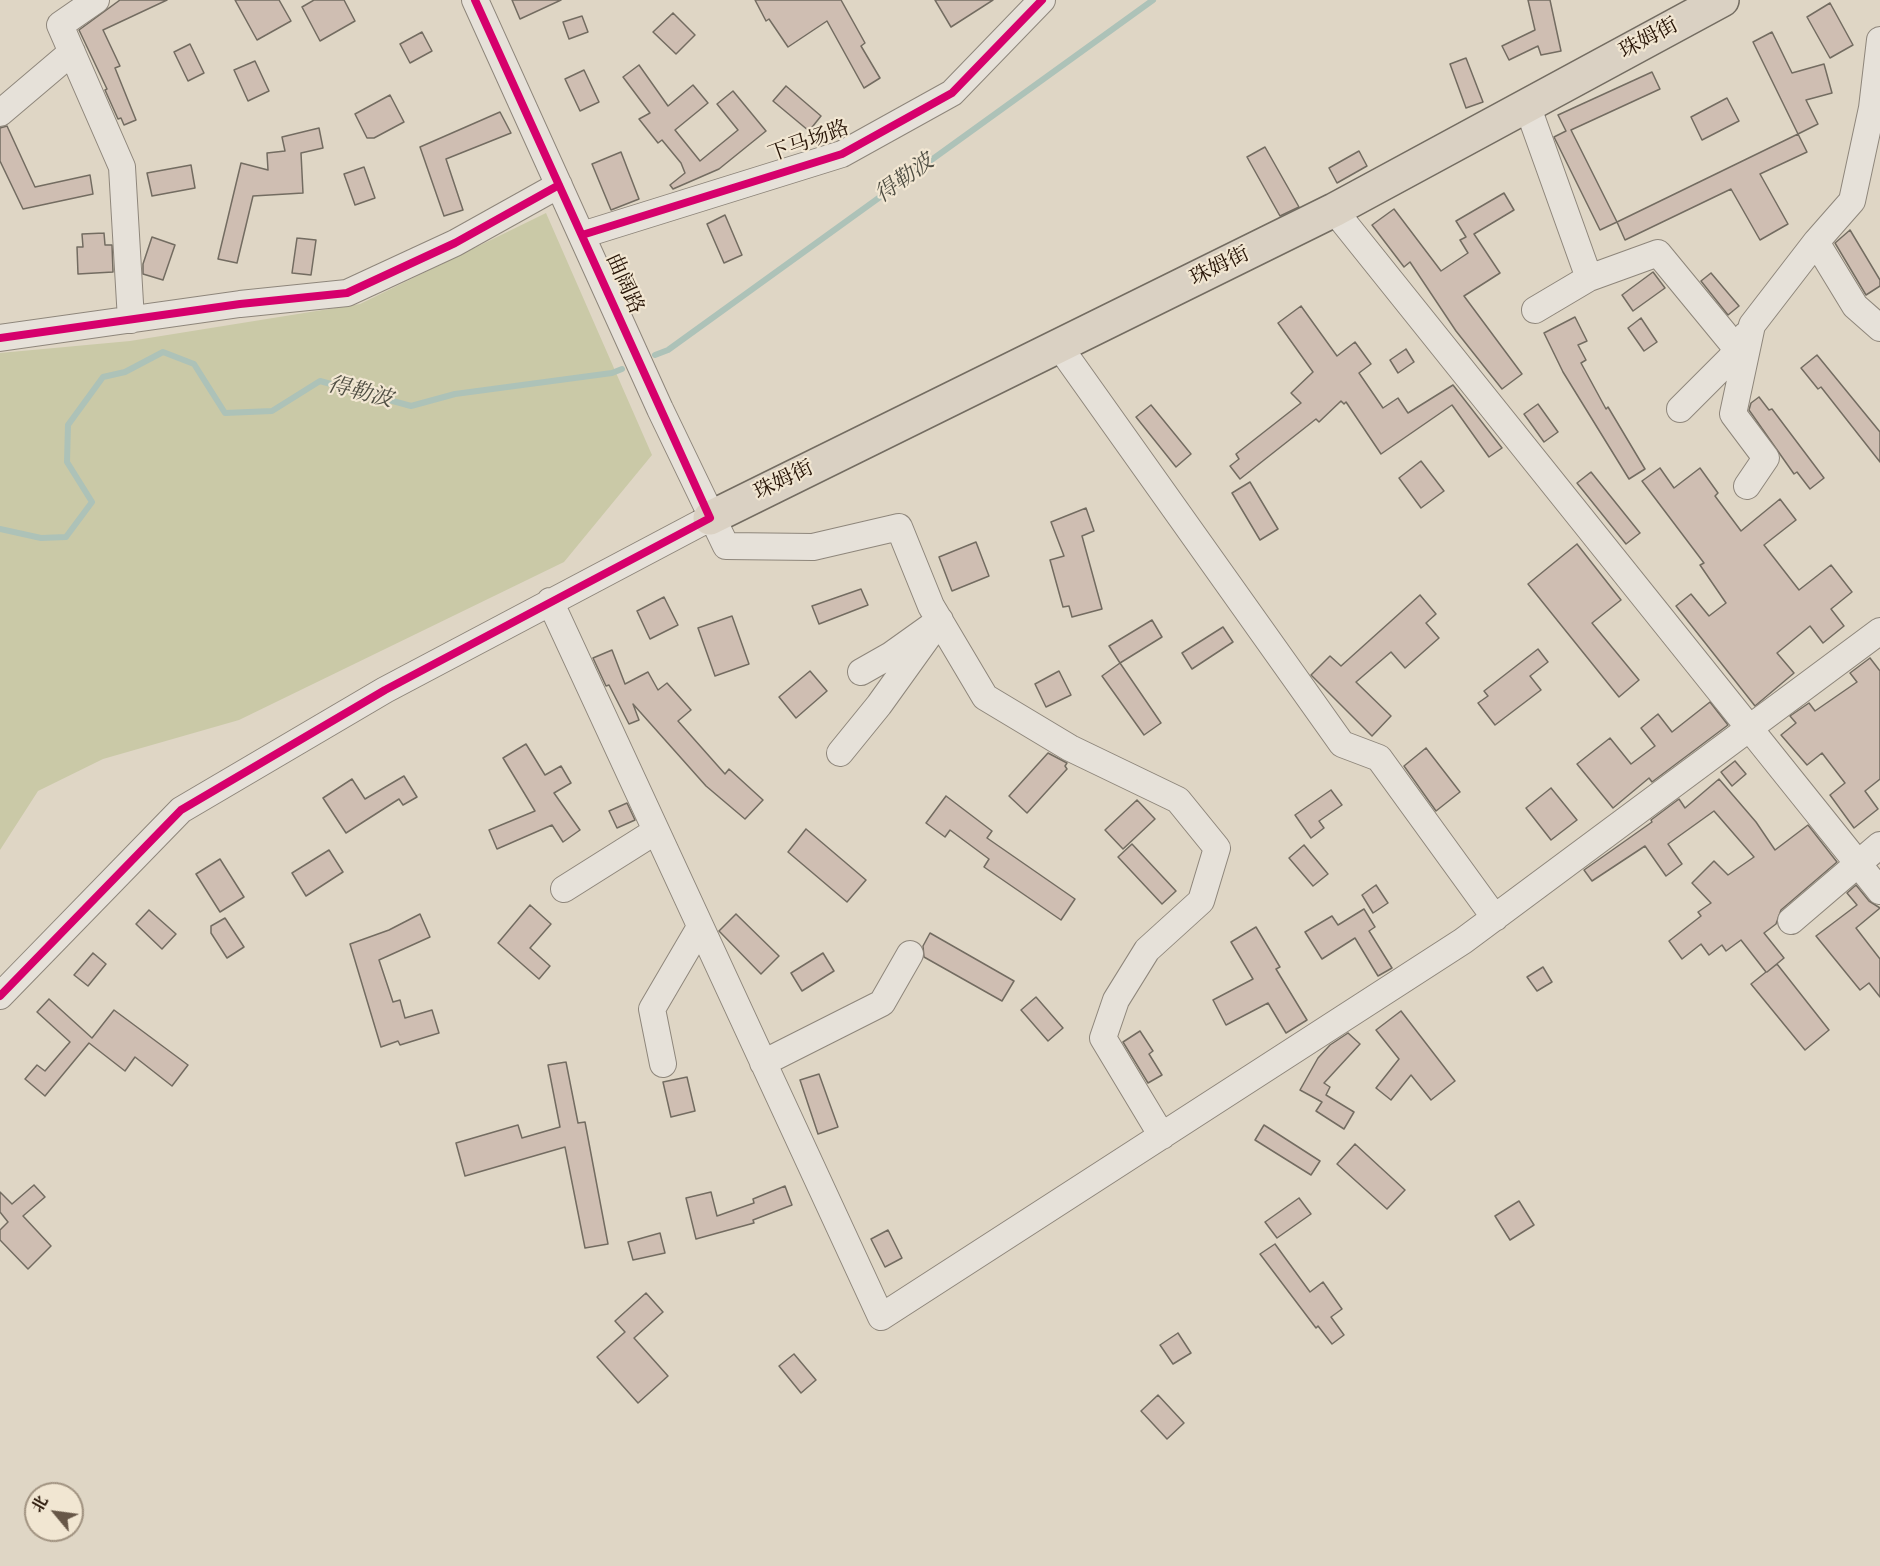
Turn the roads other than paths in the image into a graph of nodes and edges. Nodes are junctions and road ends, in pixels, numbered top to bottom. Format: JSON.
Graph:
{"nodes":[{"id":1,"x":96,"y":0,"type":"edge"},
{"id":2,"x":475,"y":0,"type":"edge"},
{"id":3,"x":1042,"y":0,"type":"edge"},
{"id":4,"x":1722,"y":0,"type":"edge"},
{"id":5,"x":1880,"y":40,"type":"edge"},
{"id":6,"x":72,"y":52,"type":"junction"},
{"id":7,"x":1527,"y":105,"type":"junction"},
{"id":8,"x":0,"y":113,"type":"edge"},
{"id":9,"x":559,"y":185,"type":"junction"},
{"id":10,"x":1334,"y":210,"type":"junction"},
{"id":11,"x":582,"y":235,"type":"junction"},
{"id":12,"x":1816,"y":242,"type":"junction"},
{"id":13,"x":1589,"y":278,"type":"junction"},
{"id":14,"x":1536,"y":310,"type":"dead end"},
{"id":15,"x":130,"y":320,"type":"junction"},
{"id":16,"x":1752,"y":325,"type":"junction"},
{"id":17,"x":1880,"y":328,"type":"edge"},
{"id":18,"x":0,"y":338,"type":"edge"},
{"id":19,"x":1059,"y":346,"type":"junction"},
{"id":20,"x":1737,"y":349,"type":"junction"},
{"id":21,"x":1680,"y":409,"type":"dead end"},
{"id":22,"x":1747,"y":486,"type":"dead end"},
{"id":23,"x":710,"y":518,"type":"junction"},
{"id":24,"x":549,"y":602,"type":"junction"},
{"id":25,"x":939,"y":620,"type":"junction"},
{"id":26,"x":1880,"y":631,"type":"edge"},
{"id":27,"x":861,"y":672,"type":"dead end"},
{"id":28,"x":1751,"y":728,"type":"junction"},
{"id":29,"x":840,"y":753,"type":"dead end"},
{"id":30,"x":656,"y":831,"type":"junction"},
{"id":31,"x":1880,"y":845,"type":"edge"},
{"id":32,"x":1859,"y":865,"type":"junction"},
{"id":33,"x":564,"y":889,"type":"dead end"},
{"id":34,"x":1880,"y":891,"type":"edge"},
{"id":35,"x":1495,"y":918,"type":"junction"},
{"id":36,"x":1791,"y":921,"type":"dead end"},
{"id":37,"x":700,"y":927,"type":"junction"},
{"id":38,"x":910,"y":954,"type":"dead end"},
{"id":39,"x":0,"y":996,"type":"edge"},
{"id":40,"x":763,"y":1063,"type":"junction"},
{"id":41,"x":663,"y":1064,"type":"dead end"},
{"id":42,"x":1162,"y":1136,"type":"junction"}],
"edges":[{"from":1,"to":6,"type":"street"},
{"from":2,"to":9,"type":"street","name":"曲阔路"},
{"from":3,"to":11,"type":"street","name":"下马场路"},
{"from":4,"to":7,"type":"main road","name":"珠姆街"},
{"from":5,"to":12,"type":"street"},
{"from":6,"to":8,"type":"street"},
{"from":6,"to":15,"type":"street"},
{"from":7,"to":10,"type":"main road","name":"珠姆街"},
{"from":7,"to":13,"type":"street"},
{"from":9,"to":11,"type":"street","name":"曲阔路"},
{"from":9,"to":15,"type":"street"},
{"from":10,"to":19,"type":"main road","name":"珠姆街"},
{"from":10,"to":28,"type":"street"},
{"from":11,"to":23,"type":"street","name":"曲阔路"},
{"from":12,"to":16,"type":"street"},
{"from":12,"to":17,"type":"street"},
{"from":13,"to":14,"type":"street"},
{"from":13,"to":20,"type":"street"},
{"from":15,"to":18,"type":"street"},
{"from":16,"to":20,"type":"street"},
{"from":16,"to":22,"type":"street"},
{"from":19,"to":23,"type":"main road","name":"珠姆街"},
{"from":19,"to":35,"type":"street"},
{"from":20,"to":21,"type":"street"},
{"from":23,"to":24,"type":"street"},
{"from":23,"to":25,"type":"street","name":"曲阔路"},
{"from":24,"to":30,"type":"street"},
{"from":24,"to":39,"type":"street"},
{"from":25,"to":27,"type":"street"},
{"from":25,"to":29,"type":"street"},
{"from":25,"to":42,"type":"street"},
{"from":26,"to":28,"type":"street"},
{"from":28,"to":32,"type":"street"},
{"from":28,"to":35,"type":"street"},
{"from":30,"to":33,"type":"street"},
{"from":30,"to":37,"type":"street"},
{"from":31,"to":32,"type":"street"},
{"from":32,"to":34,"type":"street"},
{"from":32,"to":36,"type":"street"},
{"from":35,"to":42,"type":"street"},
{"from":37,"to":40,"type":"street"},
{"from":37,"to":41,"type":"street"},
{"from":38,"to":40,"type":"street"},
{"from":40,"to":42,"type":"street"}]}
